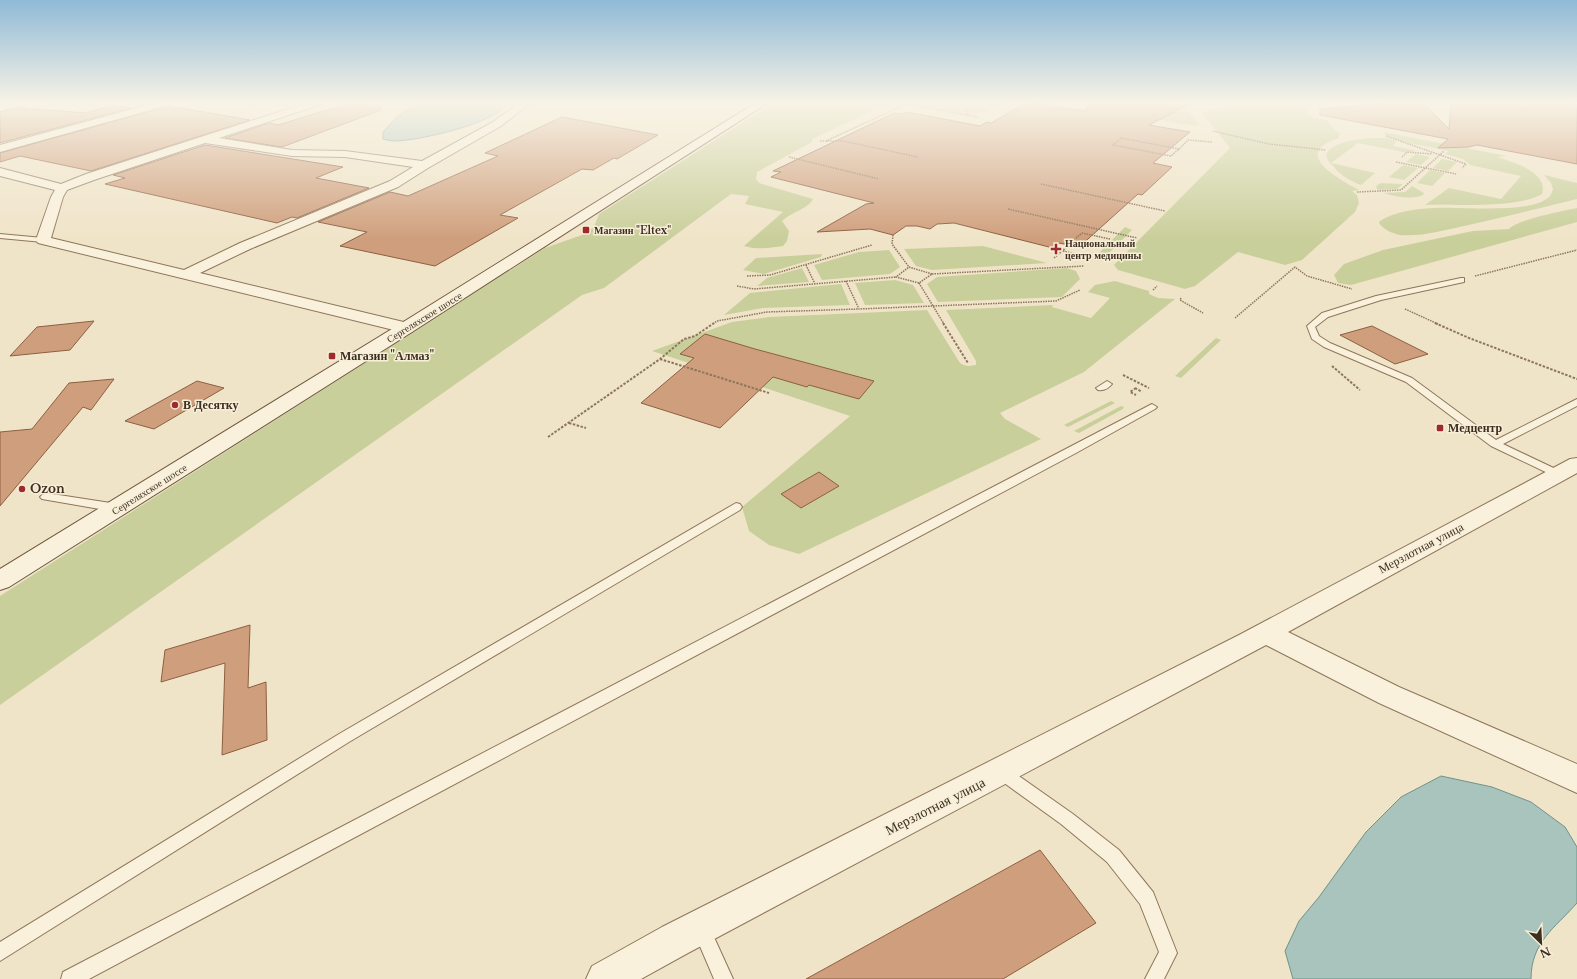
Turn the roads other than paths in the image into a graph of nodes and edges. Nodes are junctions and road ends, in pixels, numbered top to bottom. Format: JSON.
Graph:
{"nodes":[{"id":1,"x":177,"y":148,"type":"edge"},
{"id":2,"x":258,"y":148,"type":"edge"},
{"id":3,"x":455,"y":148,"type":"edge"},
{"id":4,"x":692,"y":148,"type":"edge"},
{"id":5,"x":424,"y":165,"type":"junction"},
{"id":6,"x":0,"y":172,"type":"edge"},
{"id":7,"x":62,"y":188,"type":"junction"},
{"id":8,"x":0,"y":236,"type":"edge"},
{"id":9,"x":43,"y":240,"type":"junction"},
{"id":10,"x":187,"y":274,"type":"junction"},
{"id":11,"x":1460,"y":280,"type":"road end"},
{"id":12,"x":406,"y":328,"type":"junction"},
{"id":13,"x":1577,"y":402,"type":"edge"},
{"id":14,"x":1152,"y":407,"type":"dead end"},
{"id":15,"x":1495,"y":444,"type":"junction"},
{"id":16,"x":1568,"y":469,"type":"edge"},
{"id":17,"x":46,"y":496,"type":"dead end"},
{"id":18,"x":736,"y":507,"type":"dead end"},
{"id":19,"x":118,"y":508,"type":"junction"},
{"id":20,"x":0,"y":581,"type":"edge"},
{"id":21,"x":1266,"y":633,"type":"junction"},
{"id":22,"x":1001,"y":772,"type":"junction"},
{"id":23,"x":1577,"y":779,"type":"edge"},
{"id":24,"x":701,"y":927,"type":"junction"},
{"id":25,"x":0,"y":952,"type":"edge"},
{"id":26,"x":70,"y":979,"type":"edge"},
{"id":27,"x":605,"y":979,"type":"edge"},
{"id":28,"x":724,"y":979,"type":"edge"},
{"id":29,"x":1154,"y":979,"type":"edge"}],
"edges":[{"from":1,"to":7,"type":"street"},
{"from":2,"to":5,"type":"street"},
{"from":3,"to":5,"type":"street"},
{"from":4,"to":12,"type":"street","name":"Сергеляхское шоссе"},
{"from":5,"to":10,"type":"street"},
{"from":6,"to":7,"type":"street"},
{"from":7,"to":9,"type":"street"},
{"from":8,"to":9,"type":"lane"},
{"from":9,"to":10,"type":"street"},
{"from":10,"to":12,"type":"street"},
{"from":11,"to":15,"type":"lane"},
{"from":12,"to":19,"type":"street","name":"Сергеляхское шоссе"},
{"from":13,"to":15,"type":"lane"},
{"from":14,"to":26,"type":"lane"},
{"from":15,"to":16,"type":"lane"},
{"from":16,"to":21,"type":"street","name":"Мерзлотная улица"},
{"from":17,"to":19,"type":"lane"},
{"from":18,"to":25,"type":"lane"},
{"from":19,"to":20,"type":"street","name":"Сергеляхское шоссе"},
{"from":21,"to":22,"type":"street","name":"Мерзлотная улица"},
{"from":21,"to":23,"type":"street"},
{"from":22,"to":24,"type":"street","name":"Мерзлотная улица"},
{"from":22,"to":29,"type":"lane"},
{"from":24,"to":27,"type":"street","name":"Мерзлотная улица"},
{"from":24,"to":28,"type":"lane"}]}
